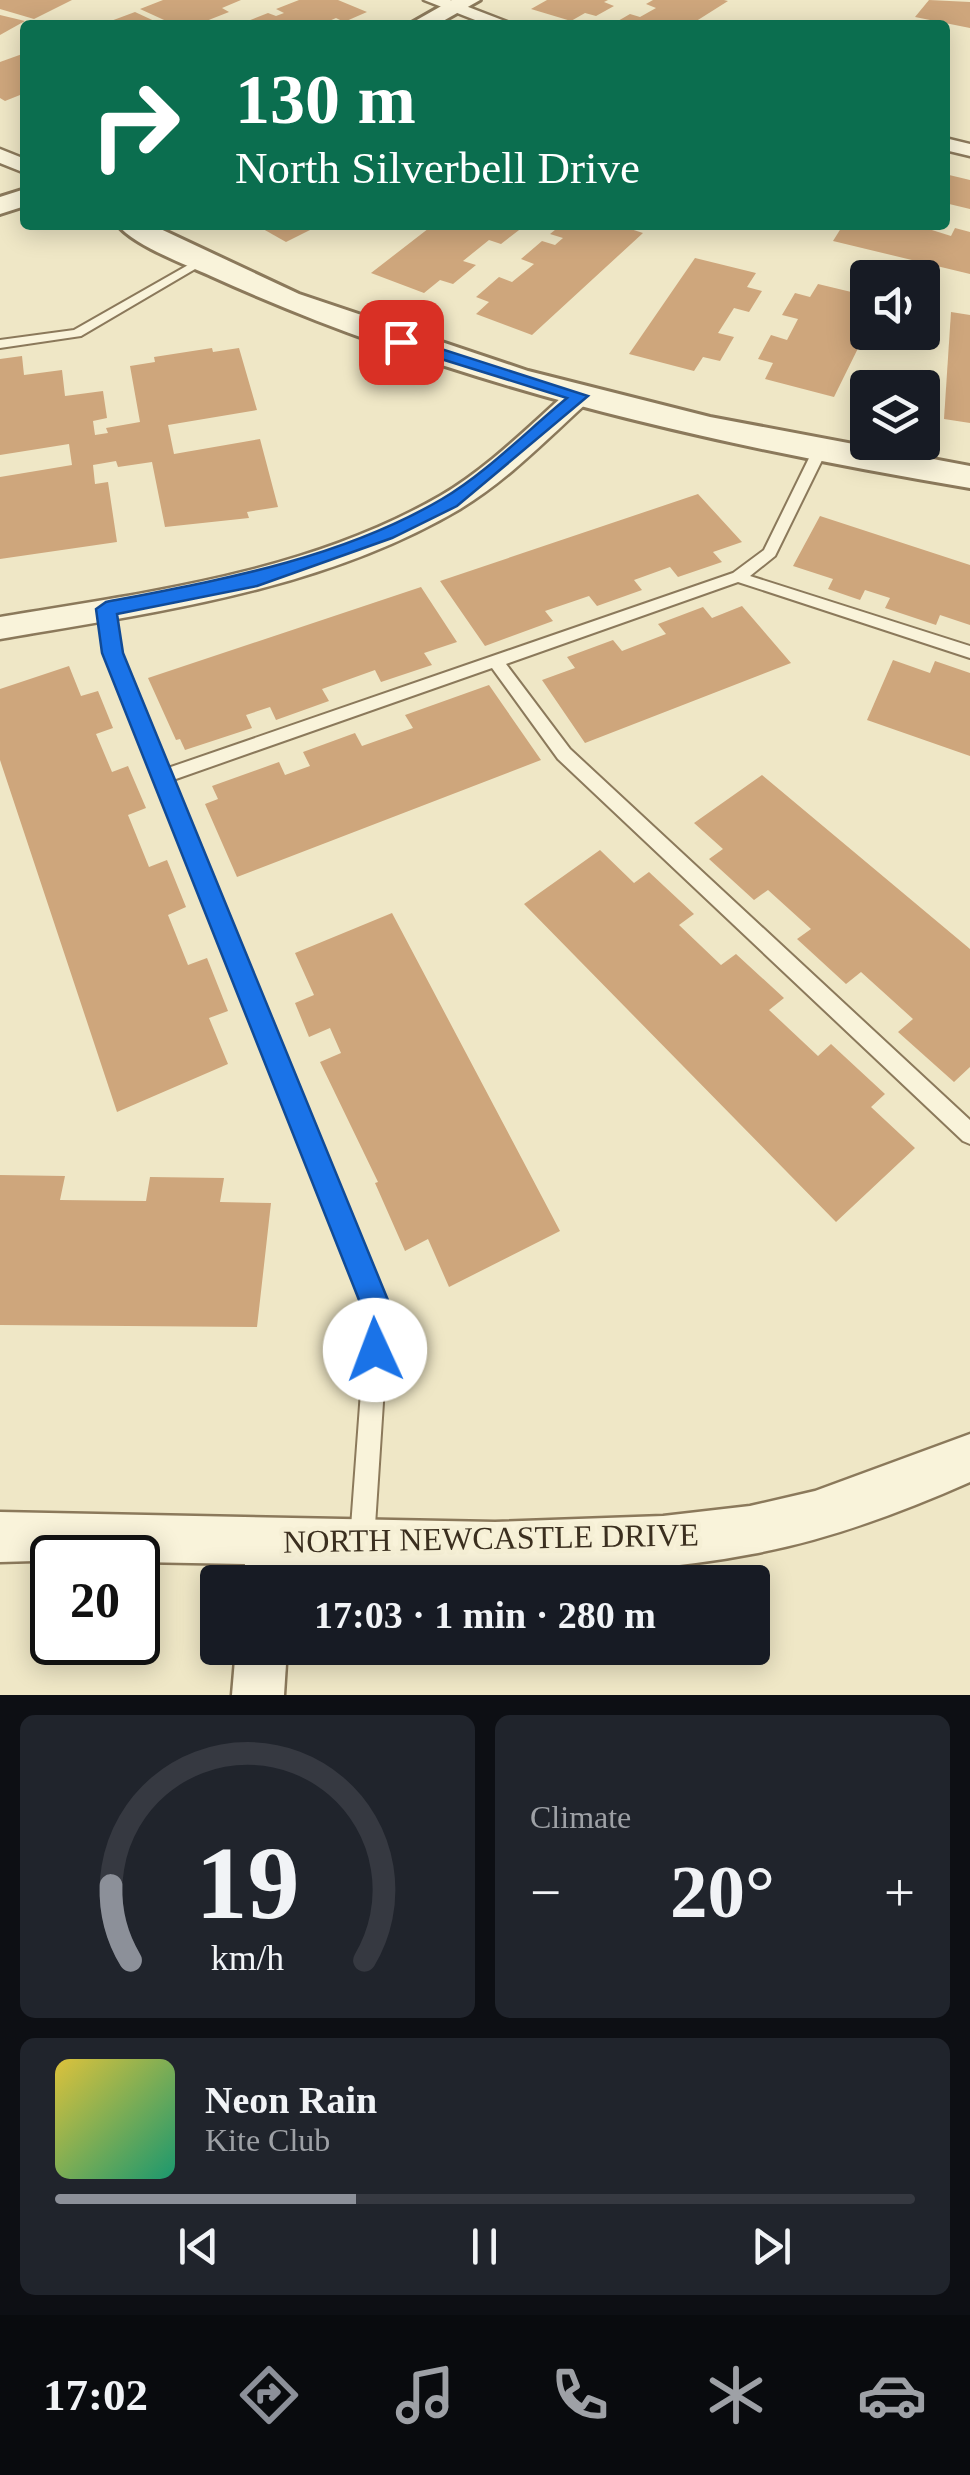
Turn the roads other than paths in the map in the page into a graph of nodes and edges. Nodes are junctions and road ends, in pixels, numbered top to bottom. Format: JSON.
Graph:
{"nodes":[{"id":1,"x":452,"y":2,"type":"edge"},
{"id":2,"x":427,"y":20,"type":"edge"},
{"id":3,"x":494,"y":20,"type":"edge"},
{"id":4,"x":141,"y":230,"type":"edge"},
{"id":5,"x":201,"y":262,"type":"junction"},
{"id":6,"x":0,"y":344,"type":"edge"},
{"id":7,"x":580,"y":396,"type":"junction"},
{"id":8,"x":819,"y":452,"type":"junction"},
{"id":9,"x":970,"y":477,"type":"edge"},
{"id":10,"x":738,"y":577,"type":"junction"},
{"id":11,"x":106,"y":609,"type":"junction"},
{"id":12,"x":0,"y":628,"type":"edge"},
{"id":13,"x":970,"y":652,"type":"edge"},
{"id":14,"x":494,"y":662,"type":"junction"},
{"id":15,"x":162,"y":777,"type":"junction"},
{"id":16,"x":970,"y":1134,"type":"edge"},
{"id":17,"x":970,"y":1458,"type":"edge"},
{"id":18,"x":0,"y":1537,"type":"edge"},
{"id":19,"x":361,"y":1546,"type":"junction"},
{"id":20,"x":270,"y":1562,"type":"edge"},
{"id":21,"x":261,"y":1665,"type":"edge"},
{"id":22,"x":258,"y":1695,"type":"edge"}],
"edges":[{"from":1,"to":2,"type":"street"},
{"from":1,"to":3,"type":"street"},
{"from":4,"to":5,"type":"street"},
{"from":5,"to":6,"type":"lane"},
{"from":5,"to":7,"type":"street"},
{"from":7,"to":8,"type":"street"},
{"from":7,"to":11,"type":"street"},
{"from":8,"to":9,"type":"street"},
{"from":8,"to":10,"type":"lane"},
{"from":10,"to":13,"type":"lane"},
{"from":10,"to":14,"type":"lane"},
{"from":11,"to":12,"type":"street"},
{"from":11,"to":15,"type":"lane"},
{"from":14,"to":15,"type":"lane"},
{"from":14,"to":16,"type":"lane"},
{"from":15,"to":19,"type":"lane"},
{"from":17,"to":19,"type":"street","name":"NORTH NEWCASTLE DRIVE"},
{"from":18,"to":20,"type":"street","name":"NORTH NEWCASTLE DRIVE"},
{"from":19,"to":20,"type":"street","name":"NORTH NEWCASTLE DRIVE"},
{"from":21,"to":22,"type":"street"}]}
